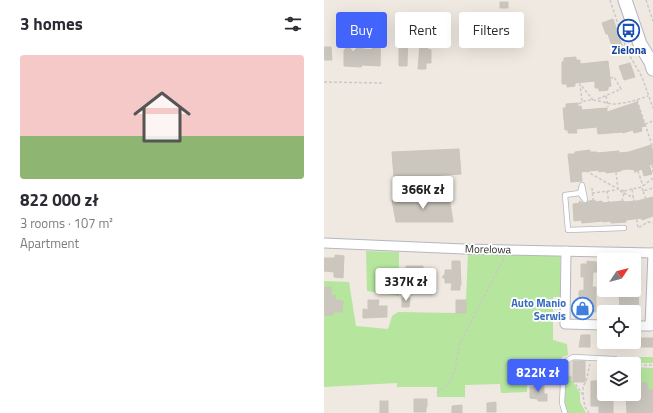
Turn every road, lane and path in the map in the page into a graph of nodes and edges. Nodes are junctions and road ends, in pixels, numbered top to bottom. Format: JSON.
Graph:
{"nodes":[{"id":1,"x":610,"y":0,"type":"edge"},
{"id":2,"x":625,"y":0,"type":"edge"},
{"id":3,"x":646,"y":0,"type":"edge"},
{"id":4,"x":653,"y":21,"type":"edge"},
{"id":5,"x":653,"y":69,"type":"edge"},
{"id":6,"x":611,"y":78,"type":"dead end"},
{"id":7,"x":324,"y":82,"type":"edge"},
{"id":8,"x":384,"y":83,"type":"dead end"},
{"id":9,"x":606,"y":96,"type":"junction"},
{"id":10,"x":648,"y":96,"type":"junction"},
{"id":11,"x":593,"y":100,"type":"junction"},
{"id":12,"x":597,"y":100,"type":"junction"},
{"id":13,"x":637,"y":100,"type":"junction"},
{"id":14,"x":582,"y":101,"type":"junction"},
{"id":15,"x":607,"y":102,"type":"junction"},
{"id":16,"x":579,"y":104,"type":"dead end"},
{"id":17,"x":608,"y":107,"type":"dead end"},
{"id":18,"x":653,"y":108,"type":"edge"},
{"id":19,"x":653,"y":121,"type":"edge"},
{"id":20,"x":646,"y":124,"type":"junction"},
{"id":21,"x":653,"y":148,"type":"edge"},
{"id":22,"x":653,"y":165,"type":"edge"},
{"id":23,"x":635,"y":170,"type":"dead end"},
{"id":24,"x":586,"y":171,"type":"dead end"},
{"id":25,"x":616,"y":172,"type":"dead end"},
{"id":26,"x":653,"y":172,"type":"edge"},
{"id":27,"x":653,"y":178,"type":"edge"},
{"id":28,"x":643,"y":186,"type":"junction"},
{"id":29,"x":592,"y":188,"type":"dead end"},
{"id":30,"x":653,"y":188,"type":"edge"},
{"id":31,"x":632,"y":189,"type":"junction"},
{"id":32,"x":618,"y":190,"type":"junction"},
{"id":33,"x":643,"y":190,"type":"junction"},
{"id":34,"x":607,"y":191,"type":"junction"},
{"id":35,"x":624,"y":192,"type":"junction"},
{"id":36,"x":580,"y":193,"type":"dead end"},
{"id":37,"x":592,"y":193,"type":"junction"},
{"id":38,"x":634,"y":198,"type":"junction"},
{"id":39,"x":646,"y":199,"type":"dead end"},
{"id":40,"x":593,"y":200,"type":"dead end"},
{"id":41,"x":622,"y":201,"type":"dead end"},
{"id":42,"x":609,"y":204,"type":"dead end"},
{"id":43,"x":653,"y":223,"type":"edge"},
{"id":44,"x":624,"y":228,"type":"dead end"},
{"id":45,"x":324,"y":243,"type":"edge"},
{"id":46,"x":508,"y":250,"type":"junction"},
{"id":47,"x":566,"y":251,"type":"junction"},
{"id":48,"x":653,"y":253,"type":"edge"},
{"id":49,"x":597,"y":325,"type":"edge"},
{"id":50,"x":641,"y":326,"type":"edge"},
{"id":51,"x":591,"y":358,"type":"junction"},
{"id":52,"x":597,"y":358,"type":"edge"},
{"id":53,"x":641,"y":364,"type":"edge"},
{"id":54,"x":653,"y":365,"type":"edge"},
{"id":55,"x":574,"y":382,"type":"dead end"},
{"id":56,"x":437,"y":393,"type":"dead end"},
{"id":57,"x":583,"y":395,"type":"junction"},
{"id":58,"x":565,"y":413,"type":"edge"},
{"id":59,"x":589,"y":413,"type":"edge"}],
"edges":[{"from":1,"to":10,"type":"path"},
{"from":2,"to":5,"type":"main road"},
{"from":3,"to":4,"type":"path"},
{"from":6,"to":9,"type":"path"},
{"from":7,"to":8,"type":"path"},
{"from":9,"to":12,"type":"path"},
{"from":9,"to":15,"type":"path"},
{"from":10,"to":13,"type":"path"},
{"from":10,"to":18,"type":"path"},
{"from":11,"to":12,"type":"path"},
{"from":11,"to":14,"type":"path"},
{"from":11,"to":14,"type":"path"},
{"from":12,"to":15,"type":"path"},
{"from":13,"to":15,"type":"path"},
{"from":13,"to":20,"type":"path"},
{"from":14,"to":16,"type":"path"},
{"from":15,"to":17,"type":"path"},
{"from":19,"to":20,"type":"path"},
{"from":20,"to":21,"type":"path"},
{"from":22,"to":26,"type":"path"},
{"from":23,"to":28,"type":"path"},
{"from":24,"to":32,"type":"path"},
{"from":25,"to":32,"type":"path"},
{"from":27,"to":28,"type":"path"},
{"from":28,"to":31,"type":"path"},
{"from":28,"to":33,"type":"path"},
{"from":29,"to":37,"type":"path"},
{"from":30,"to":33,"type":"path"},
{"from":31,"to":35,"type":"path"},
{"from":31,"to":38,"type":"path"},
{"from":32,"to":34,"type":"path"},
{"from":32,"to":35,"type":"path"},
{"from":33,"to":39,"type":"path"},
{"from":34,"to":37,"type":"path"},
{"from":34,"to":42,"type":"path"},
{"from":35,"to":38,"type":"path"},
{"from":35,"to":41,"type":"path"},
{"from":36,"to":44,"type":"lane"},
{"from":37,"to":40,"type":"path"},
{"from":38,"to":43,"type":"path"},
{"from":45,"to":46,"type":"street","name":"Morelowa"},
{"from":46,"to":47,"type":"street","name":"Morelowa"},
{"from":46,"to":56,"type":"path"},
{"from":47,"to":48,"type":"street","name":"Morelowa"},
{"from":47,"to":49,"type":"street"},
{"from":48,"to":50,"type":"street"},
{"from":51,"to":52,"type":"lane"},
{"from":51,"to":57,"type":"path"},
{"from":51,"to":58,"type":"lane"},
{"from":53,"to":54,"type":"path"},
{"from":55,"to":57,"type":"path"},
{"from":57,"to":59,"type":"path"}]}
